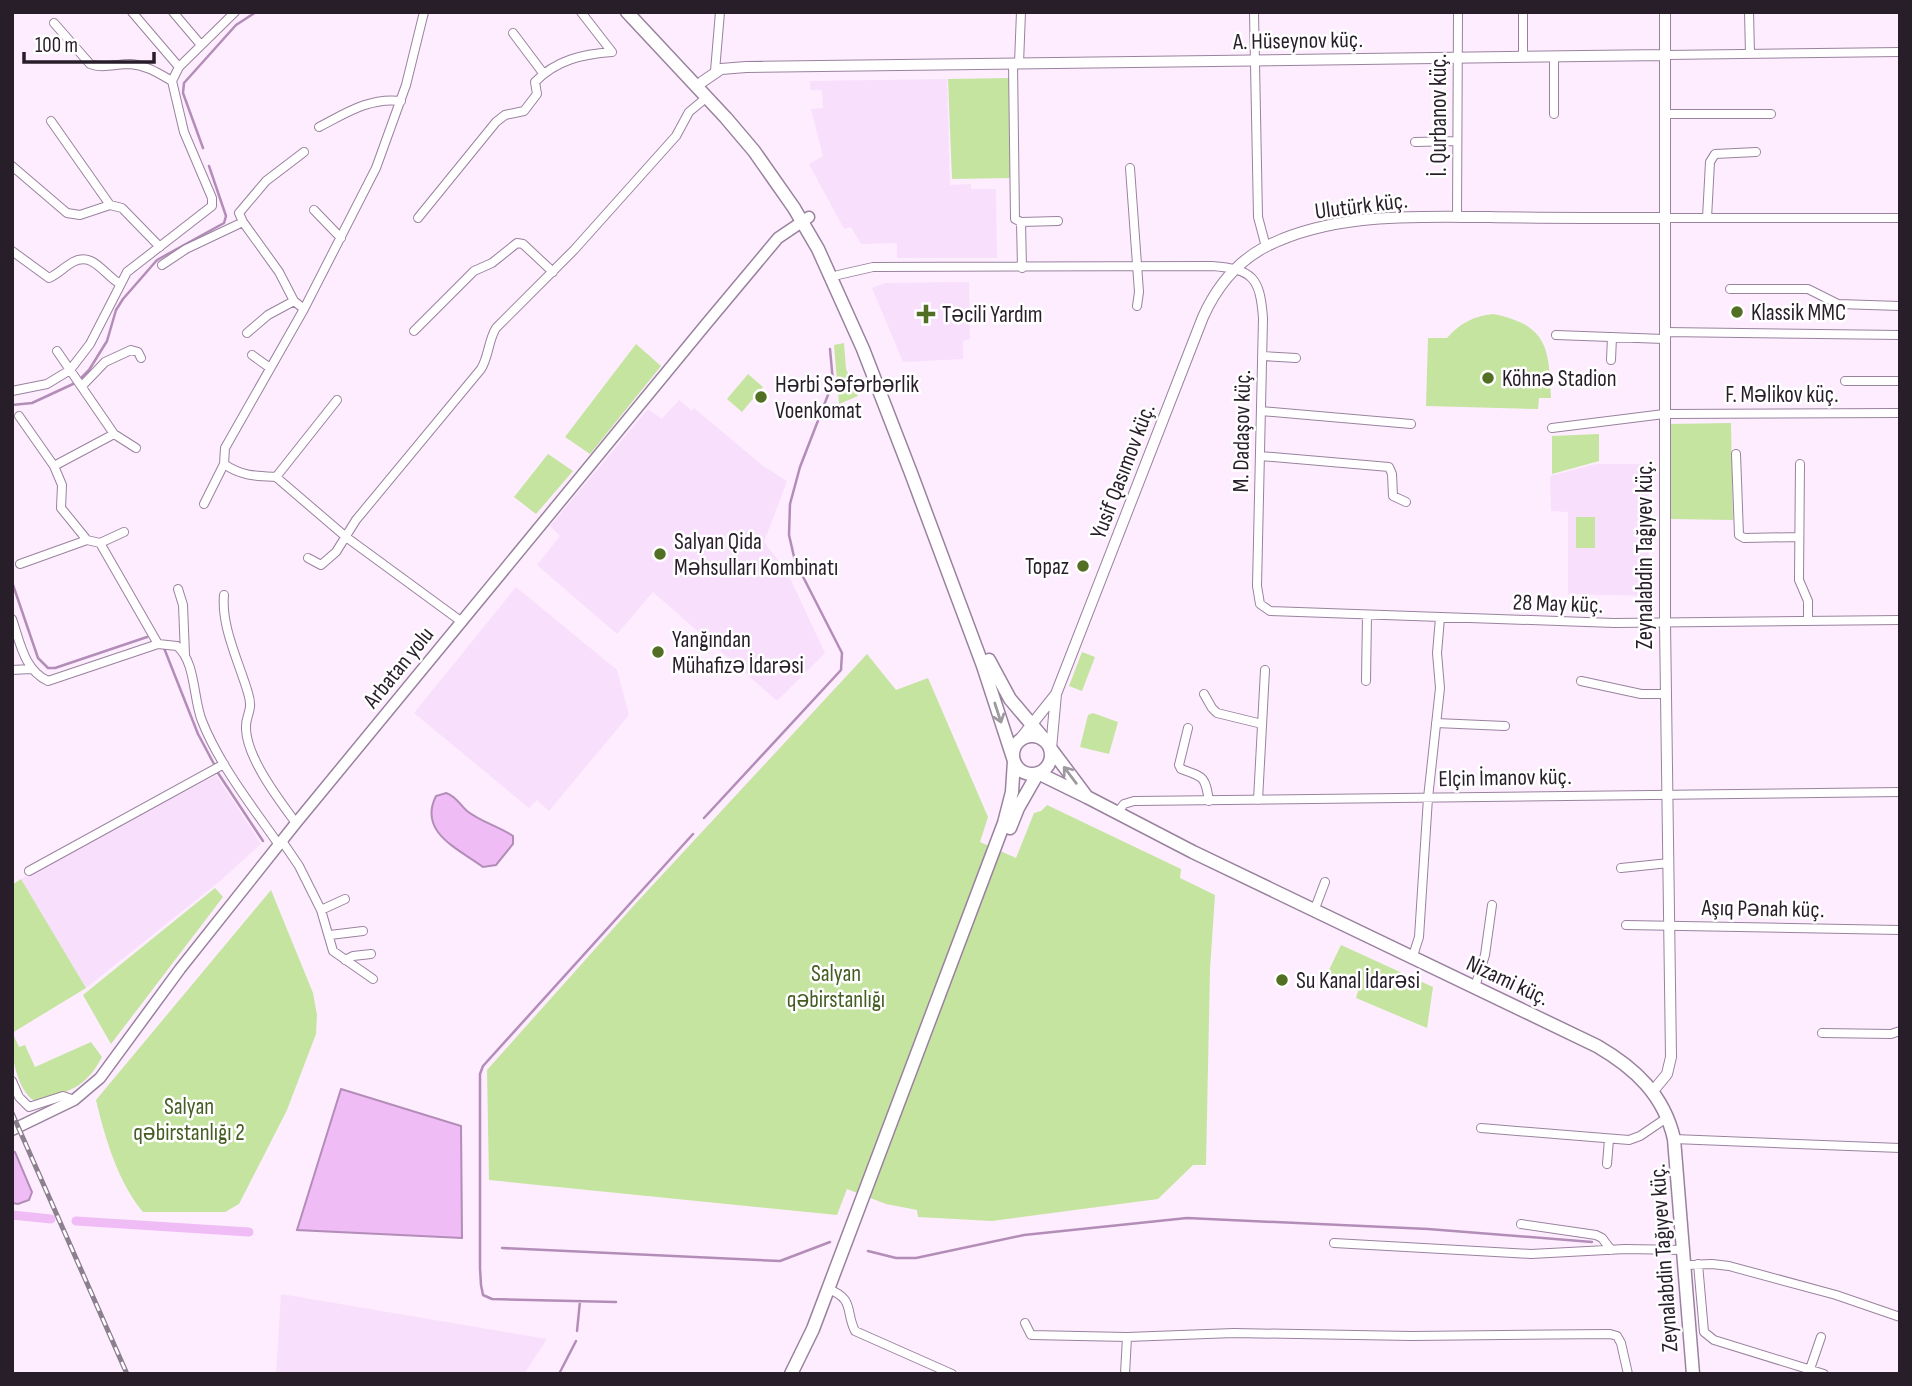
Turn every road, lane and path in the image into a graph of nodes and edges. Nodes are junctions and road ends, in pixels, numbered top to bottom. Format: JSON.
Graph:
{"nodes":[{"id":1,"x":132,"y":12,"type":"edge"},
{"id":2,"x":173,"y":12,"type":"edge"},
{"id":3,"x":424,"y":12,"type":"edge"},
{"id":4,"x":581,"y":12,"type":"edge"},
{"id":5,"x":627,"y":12,"type":"edge"},
{"id":6,"x":636,"y":12,"type":"edge"},
{"id":7,"x":720,"y":12,"type":"edge"},
{"id":8,"x":1021,"y":12,"type":"edge"},
{"id":9,"x":1254,"y":12,"type":"edge"},
{"id":10,"x":1458,"y":12,"type":"edge"},
{"id":11,"x":1523,"y":12,"type":"edge"},
{"id":12,"x":1665,"y":12,"type":"edge"},
{"id":13,"x":1749,"y":12,"type":"edge"},
{"id":14,"x":231,"y":13,"type":"edge"},
{"id":15,"x":54,"y":23,"type":"dead end"},
{"id":16,"x":513,"y":33,"type":"dead end"},
{"id":17,"x":201,"y":45,"type":"junction"},
{"id":18,"x":1900,"y":52,"type":"edge"},
{"id":19,"x":1750,"y":54,"type":"junction"},
{"id":20,"x":1665,"y":55,"type":"junction"},
{"id":21,"x":1523,"y":57,"type":"junction"},
{"id":22,"x":1555,"y":57,"type":"junction"},
{"id":23,"x":1458,"y":58,"type":"junction"},
{"id":24,"x":1255,"y":60,"type":"junction"},
{"id":25,"x":1016,"y":63,"type":"junction"},
{"id":26,"x":179,"y":68,"type":"junction"},
{"id":27,"x":715,"y":71,"type":"junction"},
{"id":28,"x":543,"y":73,"type":"junction"},
{"id":29,"x":172,"y":80,"type":"junction"},
{"id":30,"x":702,"y":82,"type":"junction"},
{"id":31,"x":706,"y":97,"type":"junction"},
{"id":32,"x":401,"y":101,"type":"junction"},
{"id":33,"x":1553,"y":114,"type":"dead end"},
{"id":34,"x":1665,"y":114,"type":"junction"},
{"id":35,"x":1771,"y":114,"type":"dead end"},
{"id":36,"x":51,"y":121,"type":"dead end"},
{"id":37,"x":318,"y":127,"type":"dead end"},
{"id":38,"x":1457,"y":141,"type":"junction"},
{"id":39,"x":1415,"y":142,"type":"dead end"},
{"id":40,"x":303,"y":152,"type":"dead end"},
{"id":41,"x":1756,"y":152,"type":"dead end"},
{"id":42,"x":12,"y":166,"type":"edge"},
{"id":43,"x":1130,"y":168,"type":"dead end"},
{"id":44,"x":110,"y":205,"type":"junction"},
{"id":45,"x":314,"y":210,"type":"dead end"},
{"id":46,"x":1457,"y":217,"type":"junction"},
{"id":47,"x":418,"y":218,"type":"dead end"},
{"id":48,"x":1664,"y":218,"type":"junction"},
{"id":49,"x":1707,"y":218,"type":"junction"},
{"id":50,"x":1900,"y":218,"type":"edge"},
{"id":51,"x":805,"y":219,"type":"junction"},
{"id":52,"x":1058,"y":221,"type":"dead end"},
{"id":53,"x":243,"y":222,"type":"junction"},
{"id":54,"x":1021,"y":222,"type":"junction"},
{"id":55,"x":341,"y":238,"type":"junction"},
{"id":56,"x":160,"y":247,"type":"junction"},
{"id":57,"x":1266,"y":247,"type":"junction"},
{"id":58,"x":12,"y":251,"type":"edge"},
{"id":59,"x":162,"y":265,"type":"dead end"},
{"id":60,"x":1137,"y":266,"type":"junction"},
{"id":61,"x":1021,"y":268,"type":"junction"},
{"id":62,"x":1236,"y":269,"type":"junction"},
{"id":63,"x":553,"y":272,"type":"junction"},
{"id":64,"x":838,"y":275,"type":"junction"},
{"id":65,"x":120,"y":284,"type":"junction"},
{"id":66,"x":1730,"y":289,"type":"dead end"},
{"id":67,"x":294,"y":301,"type":"junction"},
{"id":68,"x":1137,"y":306,"type":"dead end"},
{"id":69,"x":1900,"y":306,"type":"edge"},
{"id":70,"x":304,"y":309,"type":"junction"},
{"id":71,"x":414,"y":331,"type":"dead end"},
{"id":72,"x":247,"y":333,"type":"dead end"},
{"id":73,"x":1556,"y":335,"type":"dead end"},
{"id":74,"x":1664,"y":335,"type":"junction"},
{"id":75,"x":1900,"y":335,"type":"edge"},
{"id":76,"x":1612,"y":337,"type":"junction"},
{"id":77,"x":57,"y":351,"type":"dead end"},
{"id":78,"x":252,"y":355,"type":"dead end"},
{"id":79,"x":1262,"y":356,"type":"junction"},
{"id":80,"x":141,"y":358,"type":"dead end"},
{"id":81,"x":1296,"y":358,"type":"dead end"},
{"id":82,"x":1611,"y":360,"type":"dead end"},
{"id":83,"x":270,"y":368,"type":"junction"},
{"id":84,"x":70,"y":370,"type":"junction"},
{"id":85,"x":1845,"y":381,"type":"dead end"},
{"id":86,"x":1900,"y":381,"type":"edge"},
{"id":87,"x":82,"y":386,"type":"junction"},
{"id":88,"x":12,"y":391,"type":"edge"},
{"id":89,"x":337,"y":400,"type":"dead end"},
{"id":90,"x":1261,"y":411,"type":"junction"},
{"id":91,"x":1900,"y":413,"type":"edge"},
{"id":92,"x":1664,"y":414,"type":"junction"},
{"id":93,"x":19,"y":416,"type":"dead end"},
{"id":94,"x":1411,"y":424,"type":"dead end"},
{"id":95,"x":1552,"y":428,"type":"dead end"},
{"id":96,"x":114,"y":434,"type":"junction"},
{"id":97,"x":136,"y":448,"type":"dead end"},
{"id":98,"x":1736,"y":454,"type":"dead end"},
{"id":99,"x":1260,"y":456,"type":"junction"},
{"id":100,"x":224,"y":464,"type":"junction"},
{"id":101,"x":1800,"y":464,"type":"dead end"},
{"id":102,"x":54,"y":466,"type":"junction"},
{"id":103,"x":276,"y":477,"type":"junction"},
{"id":104,"x":1406,"y":502,"type":"dead end"},
{"id":105,"x":204,"y":505,"type":"dead end"},
{"id":106,"x":124,"y":532,"type":"dead end"},
{"id":107,"x":346,"y":537,"type":"junction"},
{"id":108,"x":1799,"y":537,"type":"junction"},
{"id":109,"x":88,"y":540,"type":"junction"},
{"id":110,"x":100,"y":543,"type":"junction"},
{"id":111,"x":308,"y":558,"type":"dead end"},
{"id":112,"x":20,"y":564,"type":"dead end"},
{"id":113,"x":178,"y":589,"type":"dead end"},
{"id":114,"x":224,"y":595,"type":"dead end"},
{"id":115,"x":1260,"y":604,"type":"joint"},
{"id":116,"x":1367,"y":615,"type":"junction"},
{"id":117,"x":1440,"y":618,"type":"junction"},
{"id":118,"x":12,"y":619,"type":"edge"},
{"id":119,"x":1900,"y":620,"type":"edge"},
{"id":120,"x":1808,"y":621,"type":"junction"},
{"id":121,"x":462,"y":622,"type":"junction"},
{"id":122,"x":1665,"y":623,"type":"junction"},
{"id":123,"x":158,"y":644,"type":"junction"},
{"id":124,"x":185,"y":655,"type":"junction"},
{"id":125,"x":31,"y":669,"type":"junction"},
{"id":126,"x":12,"y":670,"type":"edge"},
{"id":127,"x":1265,"y":670,"type":"dead end"},
{"id":128,"x":1366,"y":681,"type":"dead end"},
{"id":129,"x":1581,"y":681,"type":"dead end"},
{"id":130,"x":1056,"y":694,"type":"junction"},
{"id":131,"x":1205,"y":694,"type":"dead end"},
{"id":132,"x":1666,"y":694,"type":"junction"},
{"id":133,"x":1436,"y":723,"type":"junction"},
{"id":134,"x":1031,"y":724,"type":"junction"},
{"id":135,"x":1262,"y":724,"type":"junction"},
{"id":136,"x":1505,"y":726,"type":"dead end"},
{"id":137,"x":1188,"y":728,"type":"dead end"},
{"id":138,"x":1017,"y":743,"type":"junction"},
{"id":139,"x":1047,"y":744,"type":"junction"},
{"id":140,"x":1014,"y":761,"type":"junction"},
{"id":141,"x":224,"y":764,"type":"junction"},
{"id":142,"x":1038,"y":774,"type":"junction"},
{"id":143,"x":1900,"y":792,"type":"edge"},
{"id":144,"x":1668,"y":794,"type":"junction"},
{"id":145,"x":1087,"y":797,"type":"junction"},
{"id":146,"x":1428,"y":797,"type":"junction"},
{"id":147,"x":1258,"y":800,"type":"junction"},
{"id":148,"x":1209,"y":801,"type":"junction"},
{"id":149,"x":1117,"y":813,"type":"junction"},
{"id":150,"x":296,"y":823,"type":"junction"},
{"id":151,"x":281,"y":843,"type":"junction"},
{"id":152,"x":1669,"y":863,"type":"junction"},
{"id":153,"x":1621,"y":868,"type":"dead end"},
{"id":154,"x":29,"y":871,"type":"dead end"},
{"id":155,"x":1325,"y":883,"type":"dead end"},
{"id":156,"x":345,"y":899,"type":"dead end"},
{"id":157,"x":1492,"y":905,"type":"dead end"},
{"id":158,"x":321,"y":910,"type":"junction"},
{"id":159,"x":1314,"y":911,"type":"junction"},
{"id":160,"x":1626,"y":925,"type":"dead end"},
{"id":161,"x":1670,"y":926,"type":"junction"},
{"id":162,"x":1900,"y":930,"type":"edge"},
{"id":163,"x":363,"y":931,"type":"dead end"},
{"id":164,"x":330,"y":935,"type":"junction"},
{"id":165,"x":371,"y":954,"type":"dead end"},
{"id":166,"x":1412,"y":959,"type":"junction"},
{"id":167,"x":345,"y":960,"type":"junction"},
{"id":168,"x":373,"y":979,"type":"dead end"},
{"id":169,"x":1475,"y":987,"type":"junction"},
{"id":170,"x":1822,"y":1033,"type":"dead end"},
{"id":171,"x":1899,"y":1033,"type":"edge"},
{"id":172,"x":12,"y":1081,"type":"edge"},
{"id":173,"x":1653,"y":1091,"type":"junction"},
{"id":174,"x":74,"y":1100,"type":"junction"},
{"id":175,"x":1668,"y":1117,"type":"junction"},
{"id":176,"x":1481,"y":1128,"type":"dead end"},
{"id":177,"x":12,"y":1130,"type":"edge"},
{"id":178,"x":1609,"y":1139,"type":"junction"},
{"id":179,"x":1674,"y":1139,"type":"junction"},
{"id":180,"x":1900,"y":1148,"type":"edge"},
{"id":181,"x":1607,"y":1164,"type":"dead end"},
{"id":182,"x":1521,"y":1224,"type":"dead end"},
{"id":183,"x":1334,"y":1243,"type":"dead end"},
{"id":184,"x":1611,"y":1250,"type":"junction"},
{"id":185,"x":1684,"y":1250,"type":"junction"},
{"id":186,"x":1692,"y":1265,"type":"junction"},
{"id":187,"x":832,"y":1290,"type":"junction"},
{"id":188,"x":1900,"y":1317,"type":"edge"},
{"id":189,"x":1024,"y":1324,"type":"dead end"},
{"id":190,"x":1127,"y":1337,"type":"junction"},
{"id":191,"x":1821,"y":1337,"type":"dead end"},
{"id":192,"x":1810,"y":1369,"type":"junction"},
{"id":193,"x":791,"y":1374,"type":"edge"},
{"id":194,"x":800,"y":1374,"type":"edge"},
{"id":195,"x":951,"y":1374,"type":"edge"},
{"id":196,"x":1125,"y":1374,"type":"edge"},
{"id":197,"x":1628,"y":1374,"type":"edge"},
{"id":198,"x":1693,"y":1374,"type":"edge"},
{"id":199,"x":1824,"y":1374,"type":"edge"}],
"edges":[{"from":1,"to":26,"type":"street"},
{"from":2,"to":17,"type":"street"},
{"from":3,"to":32,"type":"street"},
{"from":4,"to":28,"type":"street"},
{"from":5,"to":31,"type":"main road"},
{"from":6,"to":30,"type":"main road"},
{"from":7,"to":27,"type":"street"},
{"from":8,"to":25,"type":"street"},
{"from":9,"to":24,"type":"street"},
{"from":10,"to":23,"type":"street","name":"İ. Qurbanov küç."},
{"from":11,"to":21,"type":"street"},
{"from":12,"to":20,"type":"street","name":"Zeynalabdin Tağıyev küç."},
{"from":13,"to":19,"type":"street"},
{"from":14,"to":17,"type":"street"},
{"from":15,"to":29,"type":"street"},
{"from":16,"to":28,"type":"street"},
{"from":17,"to":26,"type":"street"},
{"from":18,"to":19,"type":"street","name":"A. Hüseynov küç."},
{"from":19,"to":20,"type":"street","name":"A. Hüseynov küç."},
{"from":20,"to":22,"type":"street","name":"A. Hüseynov küç."},
{"from":20,"to":34,"type":"street","name":"Zeynalabdin Tağıyev küç."},
{"from":21,"to":22,"type":"street","name":"A. Hüseynov küç."},
{"from":21,"to":23,"type":"street","name":"A. Hüseynov küç."},
{"from":22,"to":33,"type":"street"},
{"from":23,"to":24,"type":"street","name":"A. Hüseynov küç."},
{"from":23,"to":38,"type":"street","name":"İ. Qurbanov küç."},
{"from":24,"to":25,"type":"street","name":"A. Hüseynov küç."},
{"from":24,"to":57,"type":"street"},
{"from":25,"to":27,"type":"street","name":"A. Hüseynov küç."},
{"from":25,"to":54,"type":"street"},
{"from":26,"to":29,"type":"street"},
{"from":27,"to":30,"type":"street"},
{"from":28,"to":47,"type":"street"},
{"from":29,"to":56,"type":"street"},
{"from":30,"to":51,"type":"main road"},
{"from":31,"to":51,"type":"main road"},
{"from":31,"to":63,"type":"street"},
{"from":32,"to":37,"type":"street"},
{"from":32,"to":55,"type":"street"},
{"from":34,"to":35,"type":"street"},
{"from":34,"to":48,"type":"street","name":"Zeynalabdin Tağıyev küç."},
{"from":36,"to":44,"type":"street"},
{"from":38,"to":39,"type":"street"},
{"from":38,"to":46,"type":"street","name":"İ. Qurbanov küç."},
{"from":40,"to":53,"type":"street"},
{"from":41,"to":49,"type":"street"},
{"from":42,"to":44,"type":"street"},
{"from":43,"to":60,"type":"street"},
{"from":44,"to":56,"type":"street"},
{"from":45,"to":55,"type":"street"},
{"from":46,"to":48,"type":"street","name":"Ulutürk küç."},
{"from":46,"to":57,"type":"street","name":"Ulutürk küç."},
{"from":48,"to":49,"type":"street","name":"Ulutürk küç."},
{"from":48,"to":74,"type":"street","name":"Zeynalabdin Tağıyev küç."},
{"from":49,"to":50,"type":"street","name":"Ulutürk küç."},
{"from":51,"to":64,"type":"main road"},
{"from":51,"to":121,"type":"main road","name":"Arbatan yolu"},
{"from":51,"to":140,"type":"main road","one_way":true},
{"from":52,"to":54,"type":"street"},
{"from":53,"to":59,"type":"street"},
{"from":53,"to":67,"type":"street"},
{"from":54,"to":61,"type":"street"},
{"from":55,"to":70,"type":"street"},
{"from":56,"to":65,"type":"street"},
{"from":57,"to":62,"type":"street","name":"Ulutürk küç."},
{"from":58,"to":65,"type":"street"},
{"from":60,"to":61,"type":"street"},
{"from":60,"to":62,"type":"street"},
{"from":60,"to":68,"type":"street"},
{"from":61,"to":64,"type":"street"},
{"from":62,"to":79,"type":"street","name":"M. Dadaşov küç."},
{"from":62,"to":130,"type":"street","name":"Yusif Qasımov küç."},
{"from":63,"to":71,"type":"street"},
{"from":63,"to":107,"type":"street"},
{"from":64,"to":134,"type":"main road"},
{"from":65,"to":84,"type":"street"},
{"from":66,"to":69,"type":"street"},
{"from":67,"to":70,"type":"street"},
{"from":67,"to":72,"type":"street"},
{"from":70,"to":83,"type":"street"},
{"from":73,"to":76,"type":"street"},
{"from":74,"to":75,"type":"street"},
{"from":74,"to":76,"type":"street"},
{"from":74,"to":92,"type":"street","name":"Zeynalabdin Tağıyev küç."},
{"from":76,"to":82,"type":"street"},
{"from":77,"to":84,"type":"street"},
{"from":78,"to":83,"type":"street"},
{"from":79,"to":81,"type":"street"},
{"from":79,"to":90,"type":"street","name":"M. Dadaşov küç."},
{"from":80,"to":87,"type":"street"},
{"from":83,"to":100,"type":"street"},
{"from":84,"to":87,"type":"street"},
{"from":84,"to":88,"type":"street"},
{"from":85,"to":86,"type":"street"},
{"from":87,"to":96,"type":"street"},
{"from":89,"to":103,"type":"street"},
{"from":90,"to":94,"type":"street"},
{"from":90,"to":99,"type":"street","name":"M. Dadaşov küç."},
{"from":91,"to":92,"type":"street","name":"F. Məlikov küç."},
{"from":92,"to":95,"type":"street","name":"F. Məlikov küç."},
{"from":92,"to":122,"type":"street","name":"Zeynalabdin Tağıyev küç."},
{"from":93,"to":102,"type":"street"},
{"from":96,"to":97,"type":"street"},
{"from":96,"to":102,"type":"street"},
{"from":98,"to":108,"type":"street"},
{"from":99,"to":104,"type":"street"},
{"from":99,"to":115,"type":"street","name":"M. Dadaşov küç."},
{"from":100,"to":103,"type":"street"},
{"from":100,"to":105,"type":"street"},
{"from":101,"to":108,"type":"street"},
{"from":102,"to":109,"type":"street"},
{"from":103,"to":107,"type":"street"},
{"from":106,"to":110,"type":"street"},
{"from":107,"to":111,"type":"street"},
{"from":107,"to":121,"type":"street"},
{"from":108,"to":120,"type":"street"},
{"from":109,"to":110,"type":"street"},
{"from":109,"to":112,"type":"street"},
{"from":110,"to":123,"type":"street"},
{"from":113,"to":124,"type":"street"},
{"from":114,"to":150,"type":"street"},
{"from":115,"to":116,"type":"street","name":"28 May küç."},
{"from":116,"to":117,"type":"street","name":"28 May küç."},
{"from":116,"to":128,"type":"street"},
{"from":117,"to":122,"type":"street","name":"28 May küç."},
{"from":117,"to":133,"type":"street"},
{"from":118,"to":125,"type":"street"},
{"from":119,"to":120,"type":"street","name":"28 May küç."},
{"from":120,"to":122,"type":"street","name":"28 May küç."},
{"from":121,"to":150,"type":"main road","name":"Arbatan yolu"},
{"from":122,"to":132,"type":"street","name":"Zeynalabdin Tağıyev küç."},
{"from":123,"to":124,"type":"street"},
{"from":123,"to":125,"type":"street"},
{"from":124,"to":141,"type":"street"},
{"from":125,"to":126,"type":"street"},
{"from":127,"to":135,"type":"street"},
{"from":129,"to":132,"type":"street"},
{"from":130,"to":134,"type":"street"},
{"from":130,"to":139,"type":"street"},
{"from":131,"to":135,"type":"street"},
{"from":132,"to":144,"type":"street","name":"Zeynalabdin Tağıyev küç."},
{"from":133,"to":136,"type":"street"},
{"from":133,"to":146,"type":"street"},
{"from":134,"to":138,"type":"street"},
{"from":134,"to":139,"type":"main road"},
{"from":135,"to":147,"type":"street"},
{"from":137,"to":148,"type":"street"},
{"from":138,"to":139,"type":"main road"},
{"from":138,"to":140,"type":"main road"},
{"from":139,"to":142,"type":"main road"},
{"from":145,"to":139,"type":"main road","one_way":true},
{"from":140,"to":142,"type":"main road"},
{"from":140,"to":187,"type":"main road"},
{"from":141,"to":151,"type":"street"},
{"from":141,"to":154,"type":"street"},
{"from":142,"to":145,"type":"main road","name":"Nizami küç."},
{"from":142,"to":187,"type":"main road"},
{"from":143,"to":144,"type":"street","name":"Elçin İmanov küç."},
{"from":144,"to":146,"type":"street","name":"Elçin İmanov küç."},
{"from":144,"to":152,"type":"street","name":"Zeynalabdin Tağıyev küç."},
{"from":145,"to":149,"type":"main road","name":"Nizami küç."},
{"from":146,"to":147,"type":"street","name":"Elçin İmanov küç."},
{"from":146,"to":166,"type":"street"},
{"from":147,"to":148,"type":"street","name":"Elçin İmanov küç."},
{"from":148,"to":149,"type":"street","name":"Elçin İmanov küç."},
{"from":149,"to":159,"type":"main road","name":"Nizami küç."},
{"from":150,"to":151,"type":"main road","name":"Arbatan yolu"},
{"from":151,"to":158,"type":"street"},
{"from":151,"to":174,"type":"main road","name":"Arbatan yolu"},
{"from":152,"to":153,"type":"street"},
{"from":152,"to":161,"type":"street","name":"Zeynalabdin Tağıyev küç."},
{"from":155,"to":159,"type":"street"},
{"from":156,"to":158,"type":"street"},
{"from":157,"to":169,"type":"street"},
{"from":158,"to":164,"type":"street"},
{"from":159,"to":166,"type":"main road","name":"Nizami küç."},
{"from":160,"to":161,"type":"street","name":"Aşıq Pənah küç."},
{"from":161,"to":162,"type":"street","name":"Aşıq Pənah küç."},
{"from":161,"to":173,"type":"street","name":"Zeynalabdin Tağıyev küç."},
{"from":163,"to":164,"type":"street"},
{"from":164,"to":167,"type":"street"},
{"from":165,"to":167,"type":"street"},
{"from":166,"to":169,"type":"main road","name":"Nizami küç."},
{"from":167,"to":168,"type":"street"},
{"from":169,"to":173,"type":"main road","name":"Nizami küç."},
{"from":170,"to":171,"type":"street"},
{"from":172,"to":174,"type":"street"},
{"from":173,"to":175,"type":"main road","name":"Nizami küç."},
{"from":174,"to":177,"type":"main road","name":"Arbatan yolu"},
{"from":175,"to":178,"type":"street"},
{"from":175,"to":179,"type":"main road","name":"Nizami küç."},
{"from":176,"to":178,"type":"street"},
{"from":178,"to":181,"type":"street"},
{"from":179,"to":180,"type":"street"},
{"from":179,"to":185,"type":"main road","name":"Zeynalabdin Tağıyev küç."},
{"from":182,"to":184,"type":"street"},
{"from":183,"to":184,"type":"street"},
{"from":184,"to":185,"type":"street"},
{"from":185,"to":186,"type":"main road","name":"Zeynalabdin Tağıyev küç."},
{"from":186,"to":188,"type":"street"},
{"from":186,"to":192,"type":"street"},
{"from":186,"to":198,"type":"main road","name":"Zeynalabdin Tağıyev küç."},
{"from":187,"to":193,"type":"main road"},
{"from":187,"to":194,"type":"main road"},
{"from":187,"to":195,"type":"street"},
{"from":189,"to":190,"type":"street"},
{"from":190,"to":196,"type":"street"},
{"from":190,"to":197,"type":"street"},
{"from":191,"to":192,"type":"street"},
{"from":192,"to":199,"type":"street"}]}
